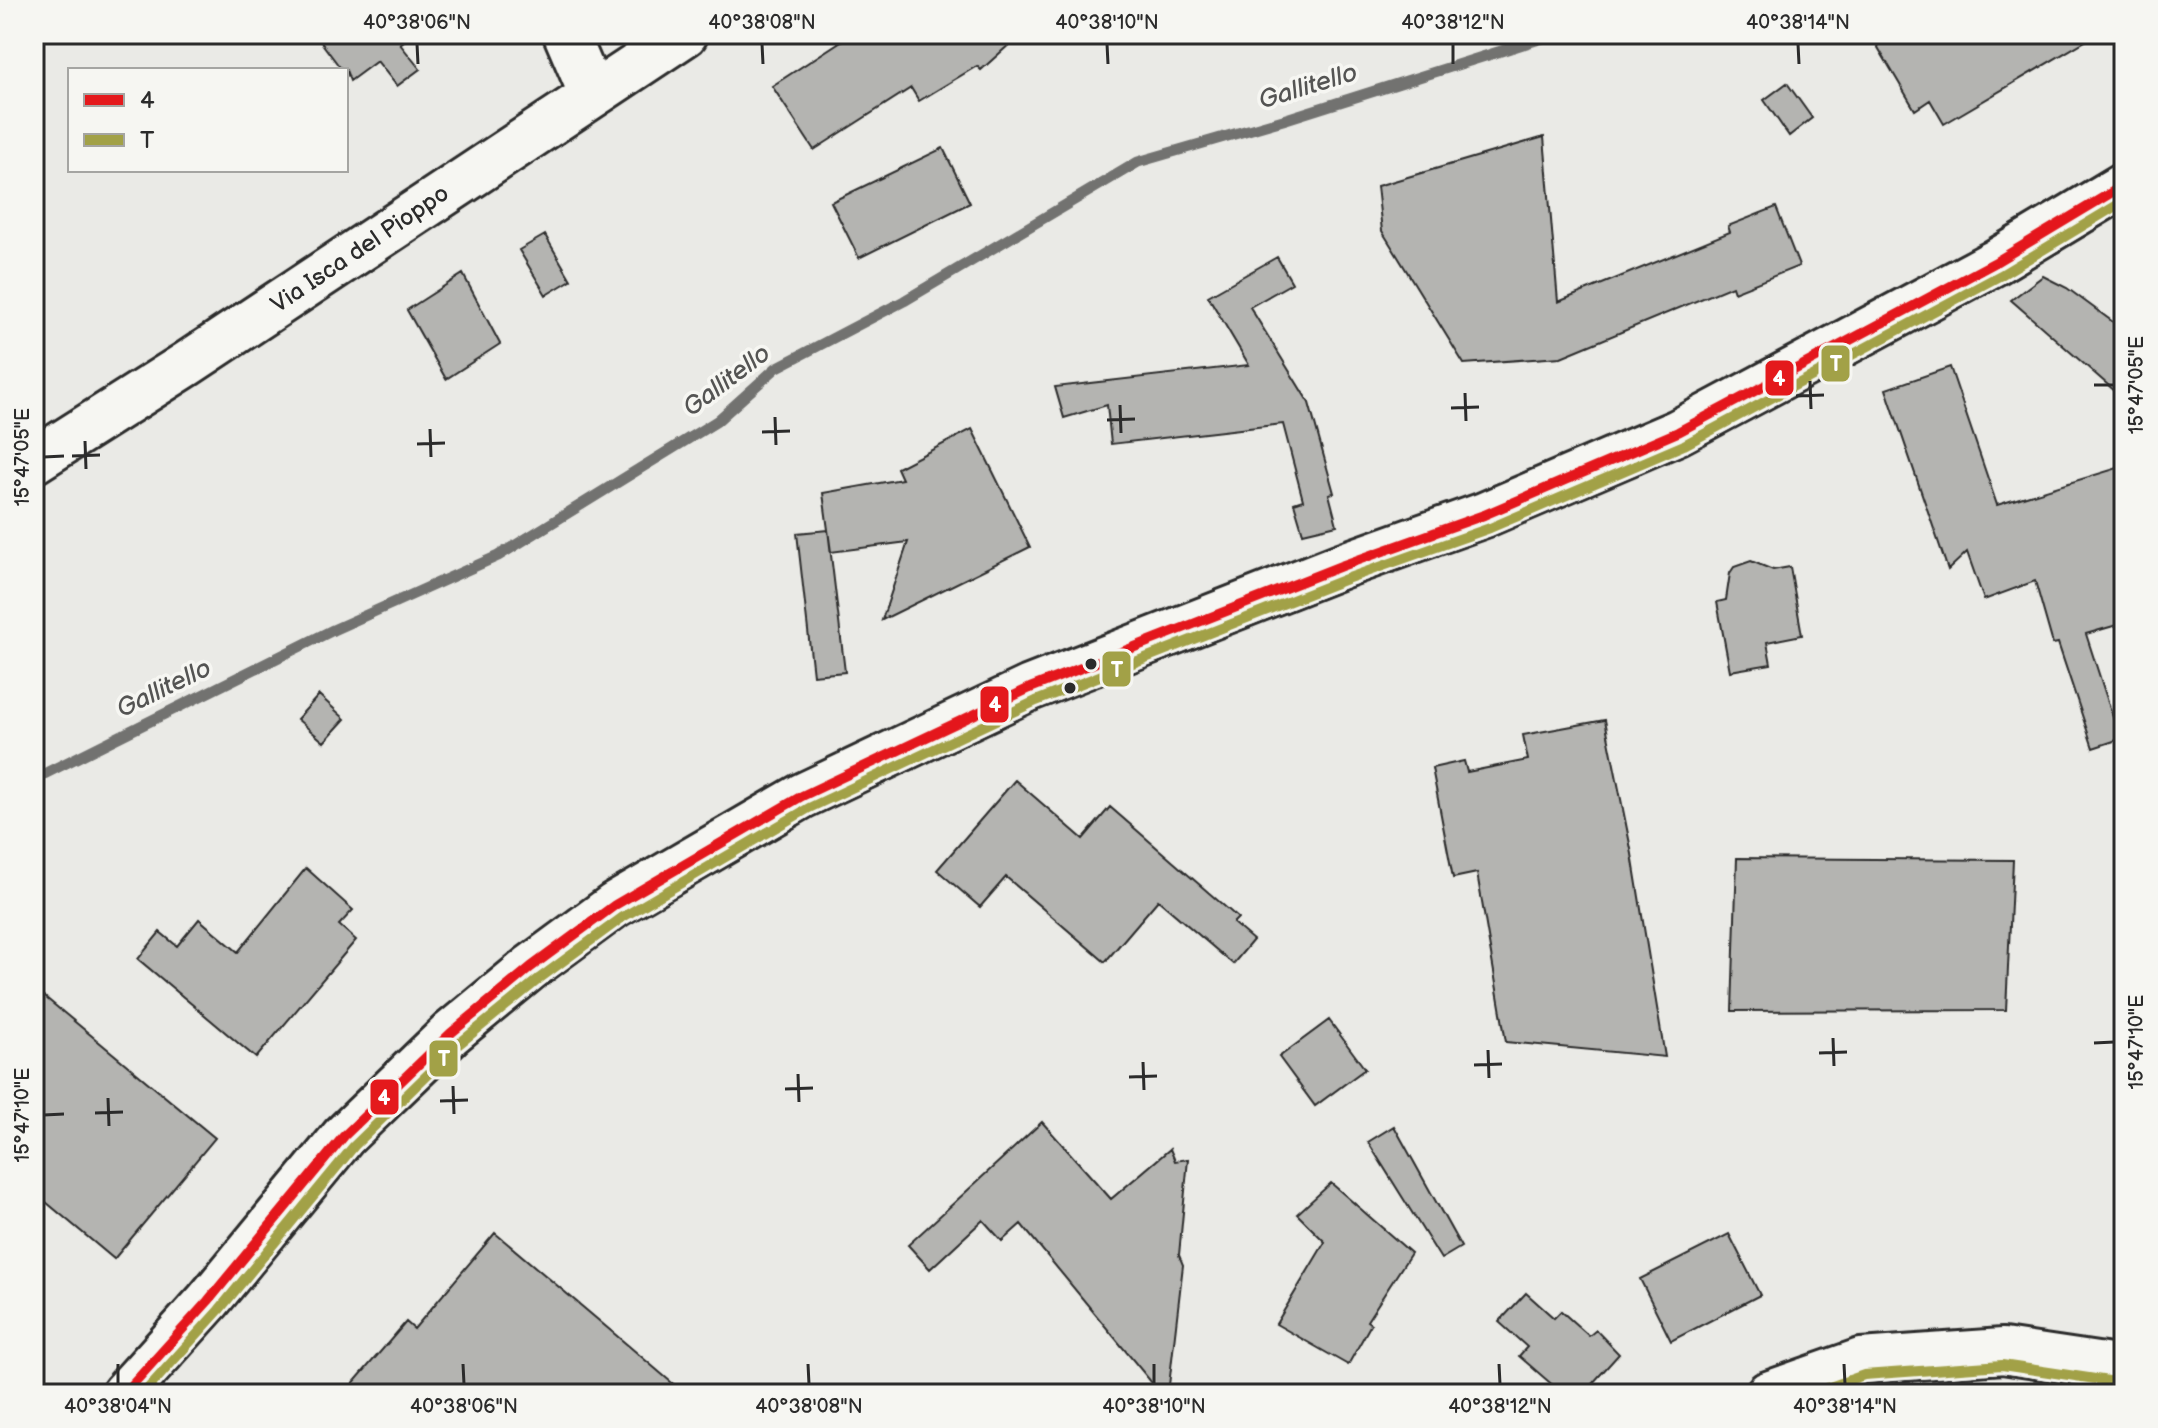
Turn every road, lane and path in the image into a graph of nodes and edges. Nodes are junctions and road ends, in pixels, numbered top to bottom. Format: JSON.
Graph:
{"nodes":[{"id":1,"x":566,"y":34,"type":"edge"},
{"id":2,"x":685,"y":34,"type":"edge"},
{"id":3,"x":592,"y":95,"type":"junction"},
{"id":4,"x":2124,"y":185,"type":"edge"},
{"id":5,"x":34,"y":461,"type":"edge"},
{"id":6,"x":2124,"y":1369,"type":"edge"},
{"id":7,"x":124,"y":1394,"type":"edge"},
{"id":8,"x":1768,"y":1394,"type":"edge"}],
"edges":[{"from":1,"to":3,"type":"street"},
{"from":2,"to":3,"type":"street","name":"Via Isca del Pioppo"},
{"from":3,"to":5,"type":"street","name":"Via Isca del Pioppo"},
{"from":4,"to":7,"type":"street"},
{"from":6,"to":8,"type":"street"}]}
